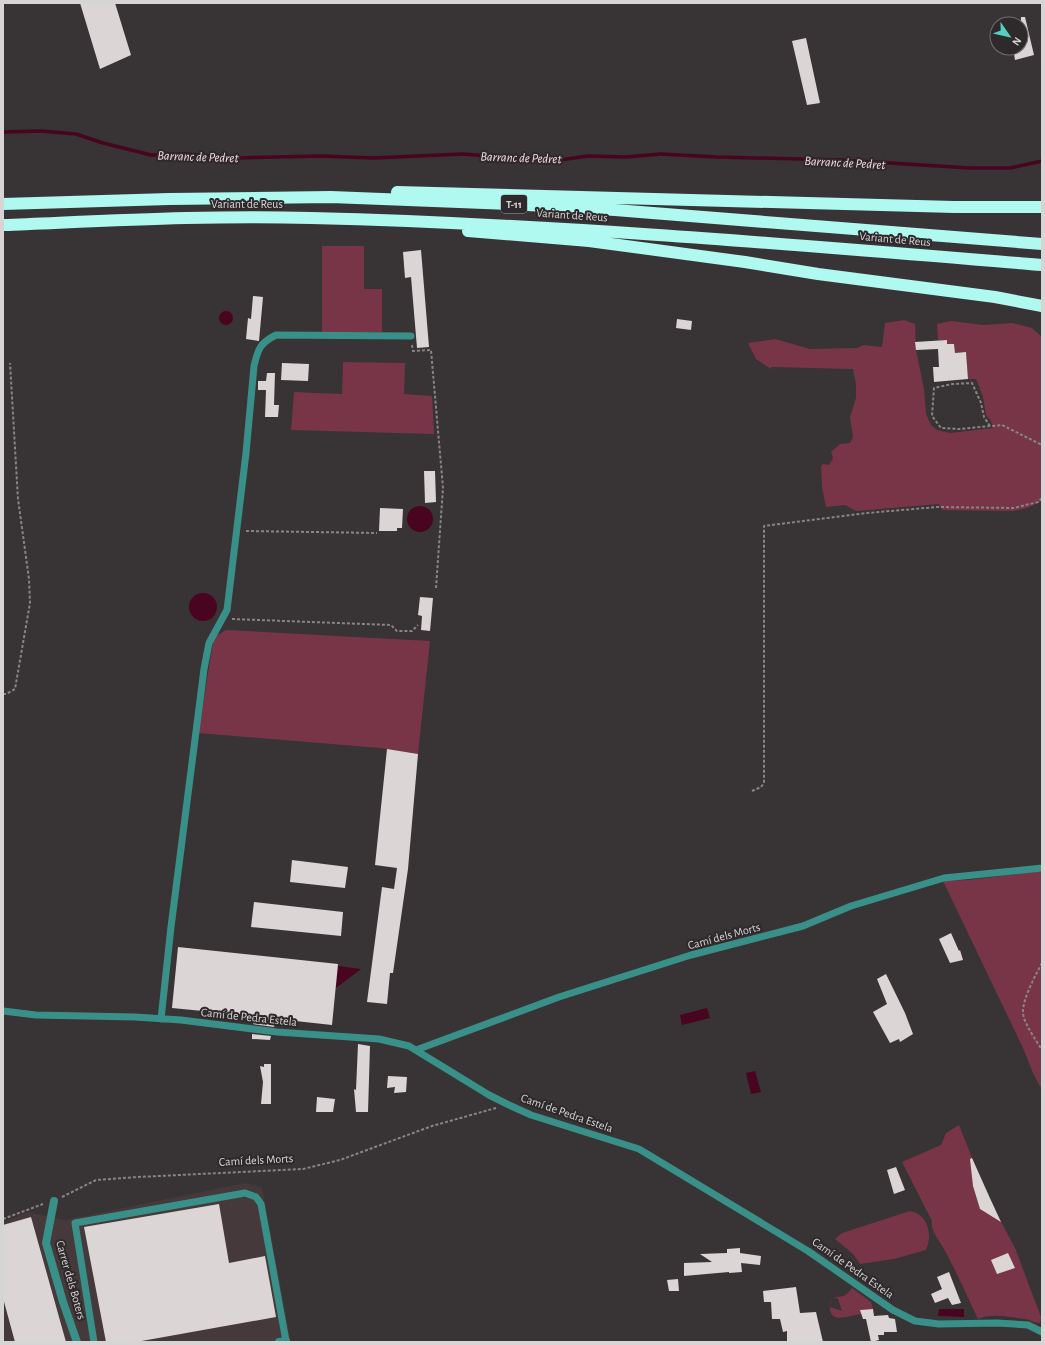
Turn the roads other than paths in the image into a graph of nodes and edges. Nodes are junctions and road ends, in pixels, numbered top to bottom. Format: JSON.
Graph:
{"nodes":[{"id":1,"x":169,"y":199,"type":"junction"},
{"id":2,"x":3,"y":204,"type":"edge"},
{"id":3,"x":1042,"y":207,"type":"edge"},
{"id":4,"x":309,"y":218,"type":"junction"},
{"id":5,"x":3,"y":225,"type":"edge"},
{"id":6,"x":1042,"y":244,"type":"edge"},
{"id":7,"x":1042,"y":265,"type":"edge"},
{"id":8,"x":1042,"y":306,"type":"edge"},
{"id":9,"x":411,"y":336,"type":"road end"},
{"id":10,"x":1042,"y":868,"type":"edge"},
{"id":11,"x":3,"y":1011,"type":"edge"},
{"id":12,"x":161,"y":1019,"type":"junction"},
{"id":13,"x":416,"y":1050,"type":"junction"},
{"id":14,"x":54,"y":1201,"type":"road end"},
{"id":15,"x":1042,"y":1332,"type":"edge"},
{"id":16,"x":283,"y":1341,"type":"edge"},
{"id":17,"x":77,"y":1342,"type":"edge"},
{"id":18,"x":94,"y":1342,"type":"edge"}],
"edges":[{"from":1,"to":2,"type":"highway","name":"Variant de Reus","number":"T-11"},
{"from":1,"to":3,"type":"highway"},
{"from":1,"to":6,"type":"highway","name":"Variant de Reus","number":"T-11"},
{"from":4,"to":5,"type":"highway","name":"Variant de Reus","number":"T-11"},
{"from":4,"to":7,"type":"highway","name":"Variant de Reus","number":"T-11"},
{"from":4,"to":8,"type":"highway"},
{"from":9,"to":12,"type":"lane"},
{"from":10,"to":13,"type":"lane","name":"Camí dels Morts"},
{"from":11,"to":12,"type":"lane","name":"Camí de Pedra Estela"},
{"from":12,"to":13,"type":"lane","name":"Camí de Pedra Estela"},
{"from":13,"to":15,"type":"lane","name":"Camí de Pedra Estela"},
{"from":14,"to":17,"type":"street","name":"Carrer dels Boters"},
{"from":16,"to":18,"type":"lane"}]}
